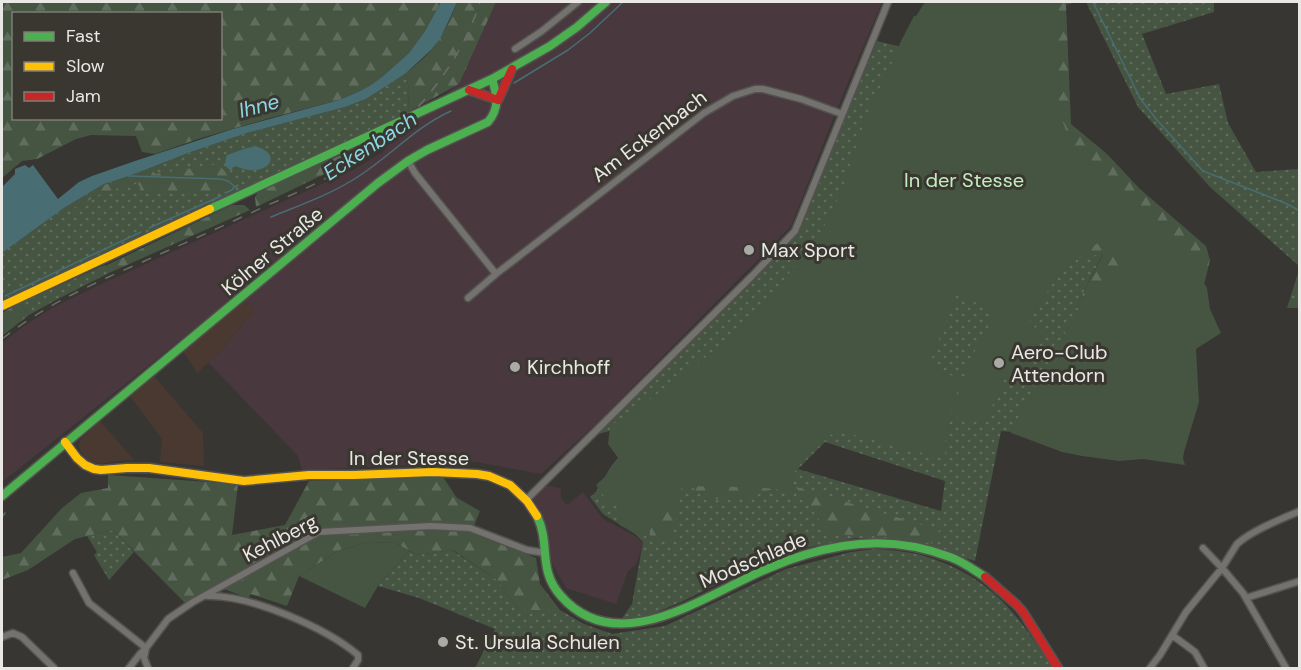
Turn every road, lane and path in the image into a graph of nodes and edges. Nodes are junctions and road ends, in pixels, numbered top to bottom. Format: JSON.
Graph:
{"nodes":[{"id":1,"x":578,"y":2,"type":"edge"},
{"id":2,"x":606,"y":2,"type":"edge"},
{"id":3,"x":888,"y":2,"type":"edge"},
{"id":4,"x":515,"y":50,"type":"dead end"},
{"id":5,"x":512,"y":69,"type":"junction"},
{"id":6,"x":492,"y":79,"type":"junction"},
{"id":7,"x":469,"y":90,"type":"junction"},
{"id":8,"x":498,"y":100,"type":"junction"},
{"id":9,"x":842,"y":114,"type":"junction"},
{"id":10,"x":408,"y":161,"type":"junction"},
{"id":11,"x":496,"y":274,"type":"junction"},
{"id":12,"x":468,"y":298,"type":"dead end"},
{"id":13,"x":2,"y":306,"type":"edge"},
{"id":14,"x":65,"y":442,"type":"junction"},
{"id":15,"x":2,"y":496,"type":"edge"},
{"id":16,"x":526,"y":500,"type":"junction"},
{"id":17,"x":1299,"y":512,"type":"edge"},
{"id":18,"x":1203,"y":548,"type":"dead end"},
{"id":19,"x":545,"y":553,"type":"junction"},
{"id":20,"x":1222,"y":568,"type":"junction"},
{"id":21,"x":73,"y":573,"type":"dead end"},
{"id":22,"x":1299,"y":582,"type":"edge"},
{"id":23,"x":205,"y":596,"type":"junction"},
{"id":24,"x":1246,"y":598,"type":"junction"},
{"id":25,"x":1172,"y":635,"type":"junction"},
{"id":26,"x":2,"y":637,"type":"edge"},
{"id":27,"x":146,"y":648,"type":"junction"},
{"id":28,"x":54,"y":669,"type":"edge"},
{"id":29,"x":129,"y":669,"type":"edge"},
{"id":30,"x":148,"y":669,"type":"edge"},
{"id":31,"x":353,"y":669,"type":"edge"},
{"id":32,"x":1058,"y":669,"type":"edge"},
{"id":33,"x":1150,"y":669,"type":"edge"},
{"id":34,"x":1204,"y":669,"type":"edge"},
{"id":35,"x":1286,"y":669,"type":"edge"}],
"edges":[{"from":1,"to":4,"type":"street"},
{"from":2,"to":5,"type":"street"},
{"from":3,"to":9,"type":"street"},
{"from":5,"to":6,"type":"street"},
{"from":5,"to":8,"type":"street","name":"Kölner Straße"},
{"from":6,"to":7,"type":"street"},
{"from":6,"to":8,"type":"street"},
{"from":7,"to":8,"type":"street"},
{"from":7,"to":13,"type":"street"},
{"from":8,"to":10,"type":"street","name":"Kölner Straße"},
{"from":9,"to":11,"type":"street","name":"Am Eckenbach"},
{"from":9,"to":16,"type":"street"},
{"from":10,"to":11,"type":"street"},
{"from":10,"to":14,"type":"street","name":"Kölner Straße"},
{"from":11,"to":12,"type":"street","name":"Am Eckenbach"},
{"from":14,"to":15,"type":"street","name":"Kölner Straße"},
{"from":14,"to":16,"type":"street","name":"In der Stesse"},
{"from":16,"to":19,"type":"street","name":"Modschlade"},
{"from":17,"to":20,"type":"street"},
{"from":18,"to":20,"type":"street"},
{"from":19,"to":23,"type":"street","name":"Kehlberg"},
{"from":19,"to":32,"type":"street","name":"Modschlade"},
{"from":20,"to":24,"type":"street"},
{"from":20,"to":25,"type":"street"},
{"from":21,"to":27,"type":"street"},
{"from":22,"to":24,"type":"street"},
{"from":23,"to":27,"type":"street","name":"Kehlberg"},
{"from":23,"to":31,"type":"street"},
{"from":24,"to":35,"type":"street"},
{"from":25,"to":33,"type":"street"},
{"from":25,"to":34,"type":"street"},
{"from":26,"to":28,"type":"street"},
{"from":27,"to":29,"type":"street","name":"Kehlberg"},
{"from":27,"to":30,"type":"street"}]}
